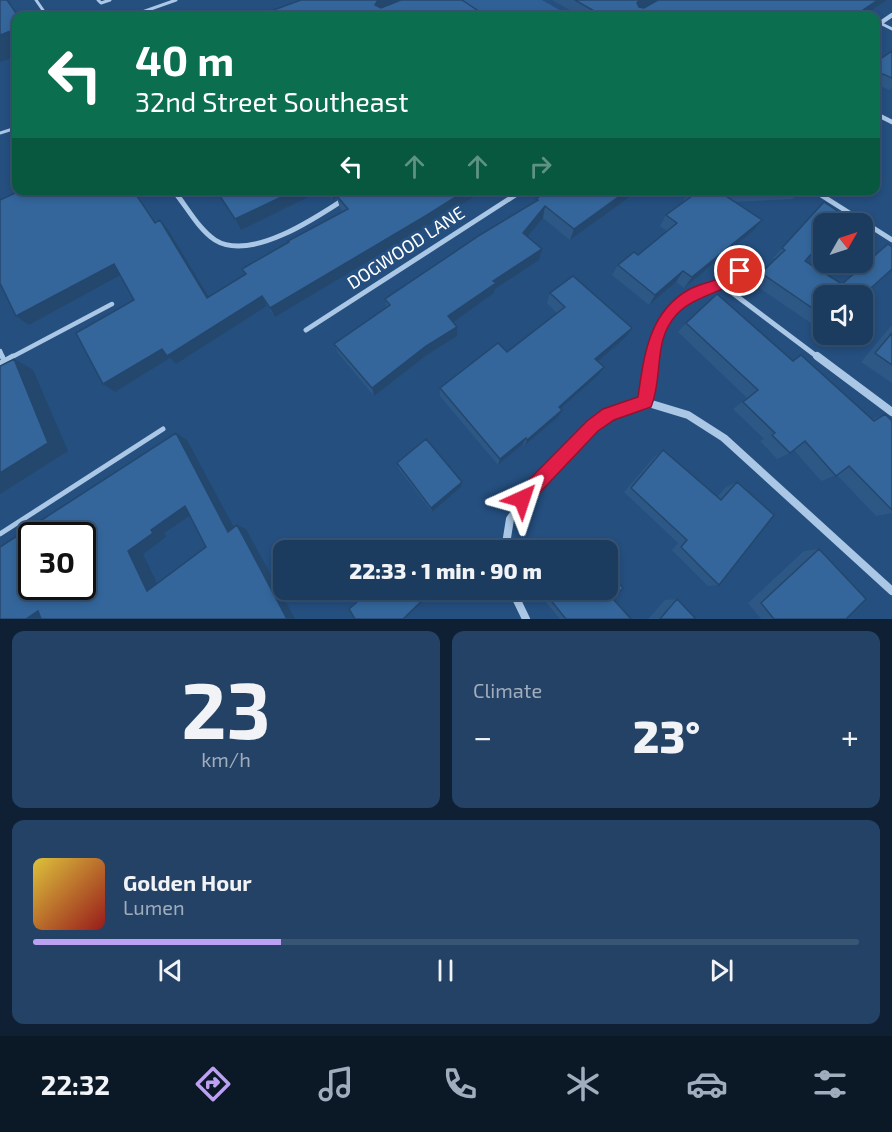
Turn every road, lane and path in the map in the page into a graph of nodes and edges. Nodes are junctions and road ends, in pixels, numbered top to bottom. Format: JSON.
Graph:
{"nodes":[{"id":1,"x":98,"y":0,"type":"edge"},
{"id":2,"x":110,"y":0,"type":"edge"},
{"id":3,"x":176,"y":0,"type":"edge"},
{"id":4,"x":142,"y":12,"type":"edge"},
{"id":5,"x":177,"y":195,"type":"edge"},
{"id":6,"x":349,"y":195,"type":"edge"},
{"id":7,"x":515,"y":195,"type":"edge"},
{"id":8,"x":821,"y":195,"type":"dead end"},
{"id":9,"x":892,"y":240,"type":"edge"},
{"id":10,"x":759,"y":257,"type":"dead end"},
{"id":11,"x":722,"y":285,"type":"junction"},
{"id":12,"x":112,"y":303,"type":"dead end"},
{"id":13,"x":306,"y":330,"type":"dead end"},
{"id":14,"x":0,"y":351,"type":"edge"},
{"id":15,"x":2,"y":362,"type":"edge"},
{"id":16,"x":645,"y":402,"type":"junction"},
{"id":17,"x":892,"y":412,"type":"edge"},
{"id":18,"x":163,"y":429,"type":"dead end"},
{"id":19,"x":0,"y":534,"type":"edge"},
{"id":20,"x":507,"y":540,"type":"edge"},
{"id":21,"x":892,"y":591,"type":"edge"},
{"id":22,"x":516,"y":600,"type":"edge"},
{"id":23,"x":525,"y":619,"type":"edge"}],
"edges":[{"from":1,"to":2,"type":"lane"},
{"from":3,"to":4,"type":"lane"},
{"from":5,"to":6,"type":"street"},
{"from":7,"to":13,"type":"street","name":"DOGWOOD LANE"},
{"from":8,"to":9,"type":"street"},
{"from":10,"to":11,"type":"street"},
{"from":11,"to":16,"type":"street"},
{"from":11,"to":17,"type":"street"},
{"from":12,"to":15,"type":"lane"},
{"from":14,"to":15,"type":"lane"},
{"from":16,"to":20,"type":"street"},
{"from":16,"to":21,"type":"street"},
{"from":18,"to":19,"type":"lane"},
{"from":22,"to":23,"type":"street"}]}
